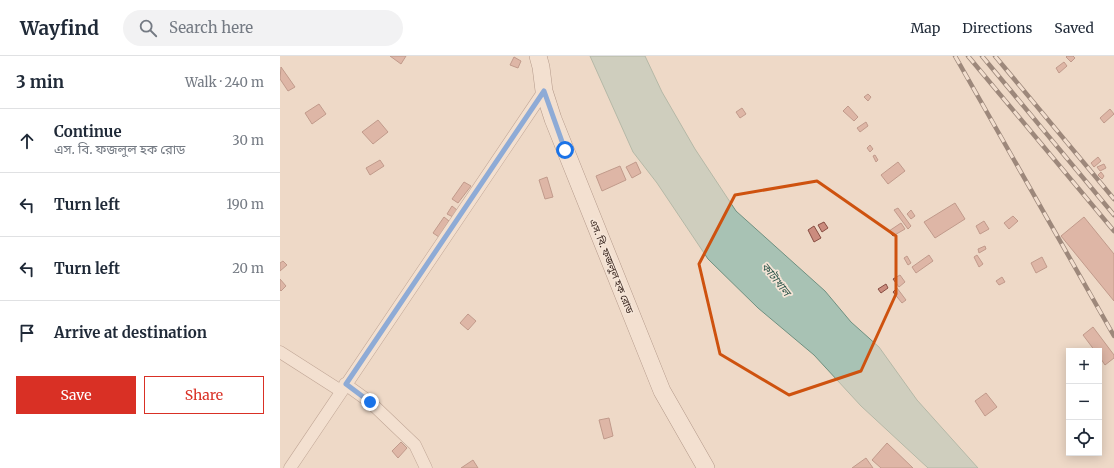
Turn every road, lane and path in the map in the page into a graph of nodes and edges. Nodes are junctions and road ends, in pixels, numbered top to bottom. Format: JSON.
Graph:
{"nodes":[{"id":1,"x":538,"y":56,"type":"edge"},
{"id":2,"x":544,"y":91,"type":"junction"},
{"id":3,"x":280,"y":352,"type":"edge"},
{"id":4,"x":343,"y":388,"type":"junction"},
{"id":5,"x":290,"y":468,"type":"edge"},
{"id":6,"x":426,"y":468,"type":"edge"},
{"id":7,"x":706,"y":468,"type":"edge"}],
"edges":[{"from":1,"to":2,"type":"main road","name":"এস. বি. ফজলুল হক রোড"},
{"from":2,"to":4,"type":"street"},
{"from":2,"to":7,"type":"main road","name":"এস. বি. ফজলুল হক রোড"},
{"from":3,"to":4,"type":"street"},
{"from":4,"to":5,"type":"street"},
{"from":4,"to":6,"type":"street"}]}
